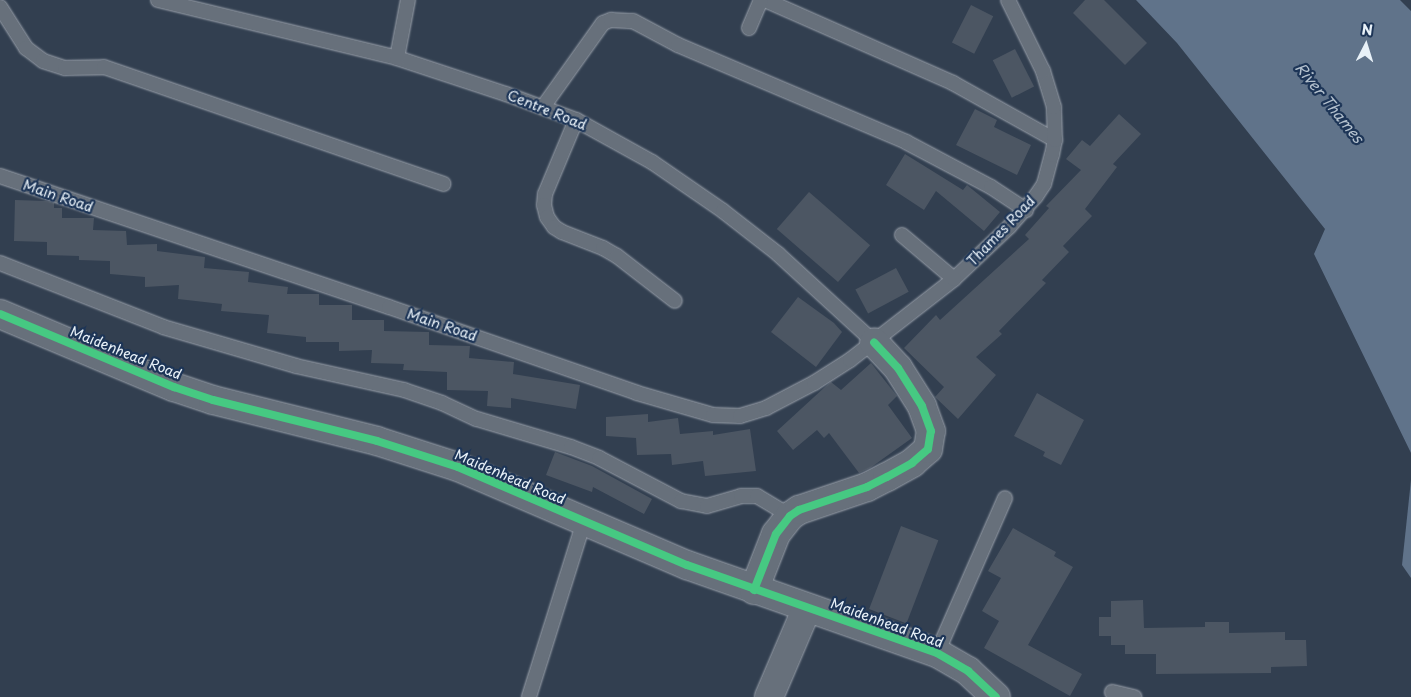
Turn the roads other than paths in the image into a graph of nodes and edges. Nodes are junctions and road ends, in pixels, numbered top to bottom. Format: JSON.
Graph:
{"nodes":[{"id":1,"x":11,"y":0,"type":"edge"},
{"id":2,"x":158,"y":0,"type":"edge"},
{"id":3,"x":408,"y":0,"type":"edge"},
{"id":4,"x":761,"y":0,"type":"edge"},
{"id":5,"x":765,"y":0,"type":"edge"},
{"id":6,"x":1008,"y":0,"type":"edge"},
{"id":7,"x":0,"y":6,"type":"edge"},
{"id":8,"x":749,"y":28,"type":"dead end"},
{"id":9,"x":396,"y":58,"type":"junction"},
{"id":10,"x":543,"y":107,"type":"junction"},
{"id":11,"x":576,"y":120,"type":"junction"},
{"id":12,"x":1055,"y":140,"type":"junction"},
{"id":13,"x":0,"y":176,"type":"edge"},
{"id":14,"x":443,"y":184,"type":"dead end"},
{"id":15,"x":1026,"y":210,"type":"junction"},
{"id":16,"x":902,"y":235,"type":"dead end"},
{"id":17,"x":0,"y":263,"type":"edge"},
{"id":18,"x":954,"y":279,"type":"junction"},
{"id":19,"x":675,"y":302,"type":"dead end"},
{"id":20,"x":0,"y":314,"type":"edge"},
{"id":21,"x":874,"y":342,"type":"junction"},
{"id":22,"x":1004,"y":498,"type":"dead end"},
{"id":23,"x":790,"y":516,"type":"junction"},
{"id":24,"x":584,"y":521,"type":"junction"},
{"id":25,"x":754,"y":590,"type":"junction"},
{"id":26,"x":807,"y":608,"type":"junction"},
{"id":27,"x":937,"y":653,"type":"junction"},
{"id":28,"x":1112,"y":692,"type":"dead end"},
{"id":29,"x":529,"y":697,"type":"edge"},
{"id":30,"x":769,"y":697,"type":"edge"},
{"id":31,"x":996,"y":697,"type":"edge"},
{"id":32,"x":1134,"y":697,"type":"edge"}],
"edges":[{"from":1,"to":7,"type":"lane"},
{"from":2,"to":9,"type":"lane","name":"Centre Road"},
{"from":3,"to":9,"type":"lane"},
{"from":4,"to":8,"type":"lane"},
{"from":5,"to":12,"type":"lane"},
{"from":6,"to":12,"type":"lane","name":"Thames Road"},
{"from":7,"to":14,"type":"lane"},
{"from":9,"to":10,"type":"lane","name":"Centre Road"},
{"from":10,"to":11,"type":"lane","name":"Centre Road"},
{"from":10,"to":15,"type":"lane"},
{"from":11,"to":19,"type":"lane"},
{"from":11,"to":21,"type":"lane","name":"Centre Road"},
{"from":12,"to":15,"type":"lane","name":"Thames Road"},
{"from":13,"to":21,"type":"lane","name":"Main Road"},
{"from":15,"to":18,"type":"lane","name":"Thames Road"},
{"from":16,"to":18,"type":"lane"},
{"from":17,"to":23,"type":"lane"},
{"from":18,"to":21,"type":"lane","name":"Thames Road"},
{"from":20,"to":24,"type":"street","name":"Maidenhead Road"},
{"from":21,"to":23,"type":"street"},
{"from":22,"to":27,"type":"lane"},
{"from":23,"to":25,"type":"street"},
{"from":24,"to":25,"type":"street","name":"Maidenhead Road"},
{"from":24,"to":29,"type":"lane"},
{"from":25,"to":26,"type":"street","name":"Maidenhead Road"},
{"from":26,"to":27,"type":"street","name":"Maidenhead Road"},
{"from":26,"to":30,"type":"street"},
{"from":27,"to":31,"type":"street","name":"Maidenhead Road"},
{"from":28,"to":32,"type":"lane"}]}
